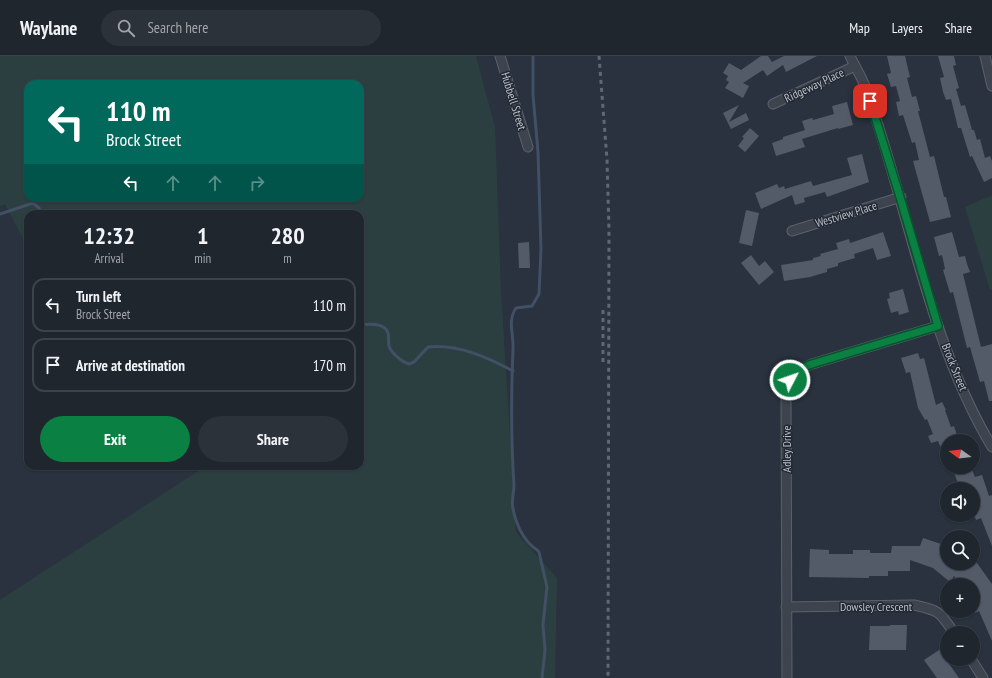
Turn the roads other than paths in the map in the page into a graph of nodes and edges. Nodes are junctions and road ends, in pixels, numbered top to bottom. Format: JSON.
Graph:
{"nodes":[{"id":1,"x":500,"y":56,"type":"edge"},
{"id":2,"x":850,"y":56,"type":"edge"},
{"id":3,"x":985,"y":56,"type":"edge"},
{"id":4,"x":855,"y":66,"type":"junction"},
{"id":5,"x":992,"y":86,"type":"edge"},
{"id":6,"x":773,"y":104,"type":"dead end"},
{"id":7,"x":528,"y":147,"type":"dead end"},
{"id":8,"x":900,"y":197,"type":"junction"},
{"id":9,"x":792,"y":231,"type":"dead end"},
{"id":10,"x":938,"y":326,"type":"junction"},
{"id":11,"x":992,"y":447,"type":"edge"},
{"id":12,"x":786,"y":607,"type":"junction"},
{"id":13,"x":949,"y":626,"type":"edge"},
{"id":14,"x":975,"y":666,"type":"edge"},
{"id":15,"x":787,"y":678,"type":"edge"},
{"id":16,"x":983,"y":678,"type":"edge"}],
"edges":[{"from":1,"to":7,"type":"street","name":"Hubbell Street"},
{"from":2,"to":4,"type":"street","name":"Brock Street"},
{"from":3,"to":5,"type":"street"},
{"from":4,"to":6,"type":"street","name":"Ridgeway Place"},
{"from":4,"to":8,"type":"street","name":"Brock Street"},
{"from":8,"to":9,"type":"street","name":"Westview Place"},
{"from":8,"to":10,"type":"street","name":"Brock Street"},
{"from":10,"to":11,"type":"street","name":"Brock Street"},
{"from":10,"to":12,"type":"street","name":"Adley Drive"},
{"from":12,"to":13,"type":"street","name":"Dowsley Crescent"},
{"from":12,"to":15,"type":"street","name":"Adley Drive"},
{"from":14,"to":16,"type":"street"}]}
